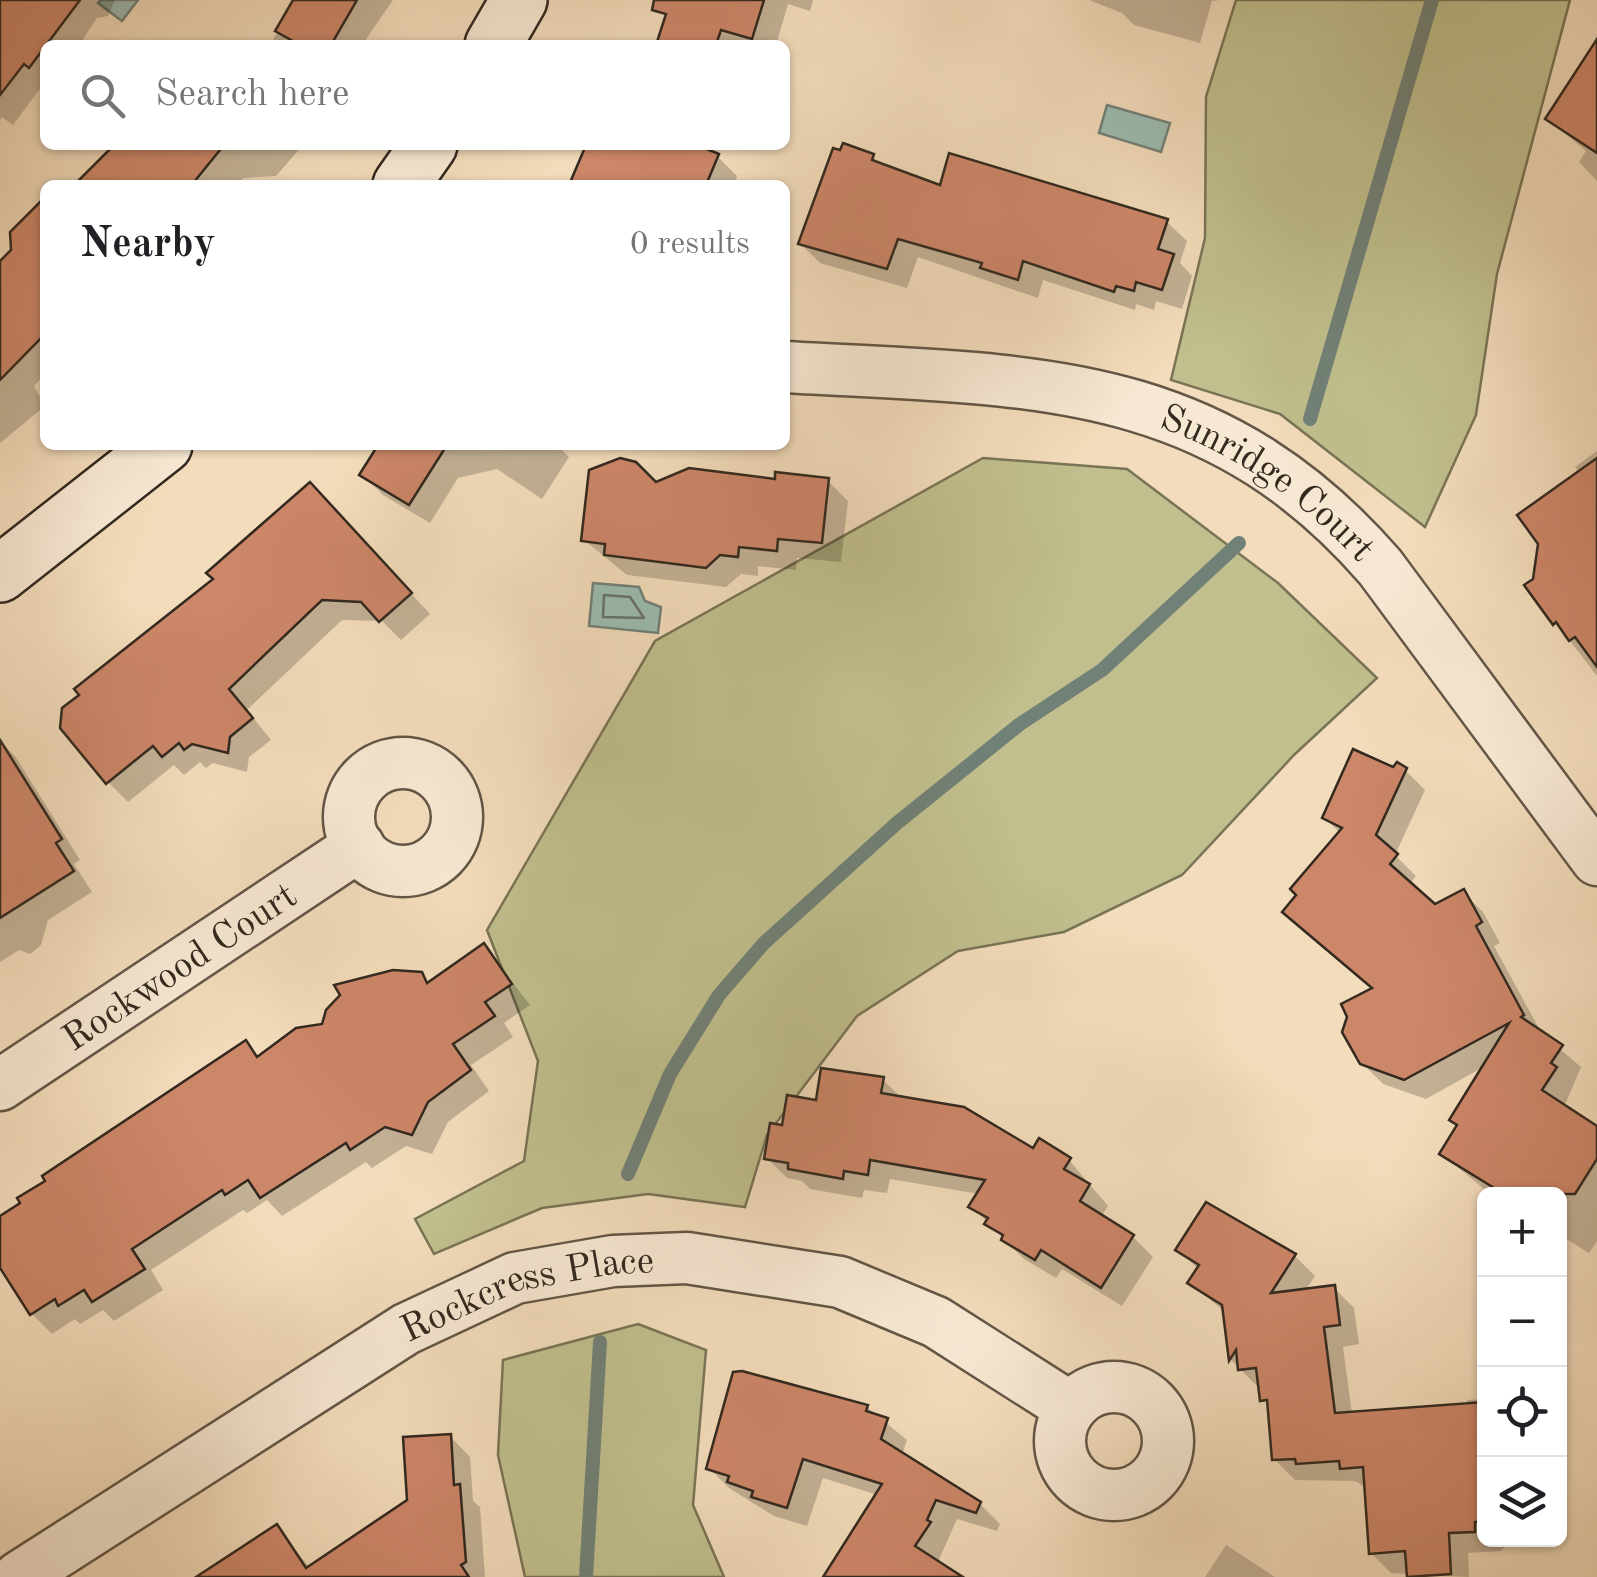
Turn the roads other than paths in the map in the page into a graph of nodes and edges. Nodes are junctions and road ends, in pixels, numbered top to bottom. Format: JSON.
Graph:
{"nodes":[{"id":1,"x":519,"y":0,"type":"edge"},
{"id":2,"x":496,"y":40,"type":"edge"},
{"id":3,"x":425,"y":150,"type":"edge"},
{"id":4,"x":404,"y":180,"type":"edge"},
{"id":5,"x":790,"y":367,"type":"edge"},
{"id":6,"x":158,"y":450,"type":"edge"},
{"id":7,"x":0,"y":574,"type":"edge"},
{"id":8,"x":359,"y":846,"type":"dead end"},
{"id":9,"x":1597,"y":860,"type":"edge"},
{"id":10,"x":0,"y":1085,"type":"edge"},
{"id":11,"x":1071,"y":1408,"type":"dead end"},
{"id":12,"x":19,"y":1577,"type":"edge"}],
"edges":[{"from":1,"to":2,"type":"street"},
{"from":3,"to":4,"type":"street"},
{"from":5,"to":9,"type":"street","name":"Sunridge Court"},
{"from":6,"to":7,"type":"street"},
{"from":8,"to":10,"type":"street","name":"Rockwood Court"},
{"from":11,"to":12,"type":"street","name":"Rockcress Place"}]}
